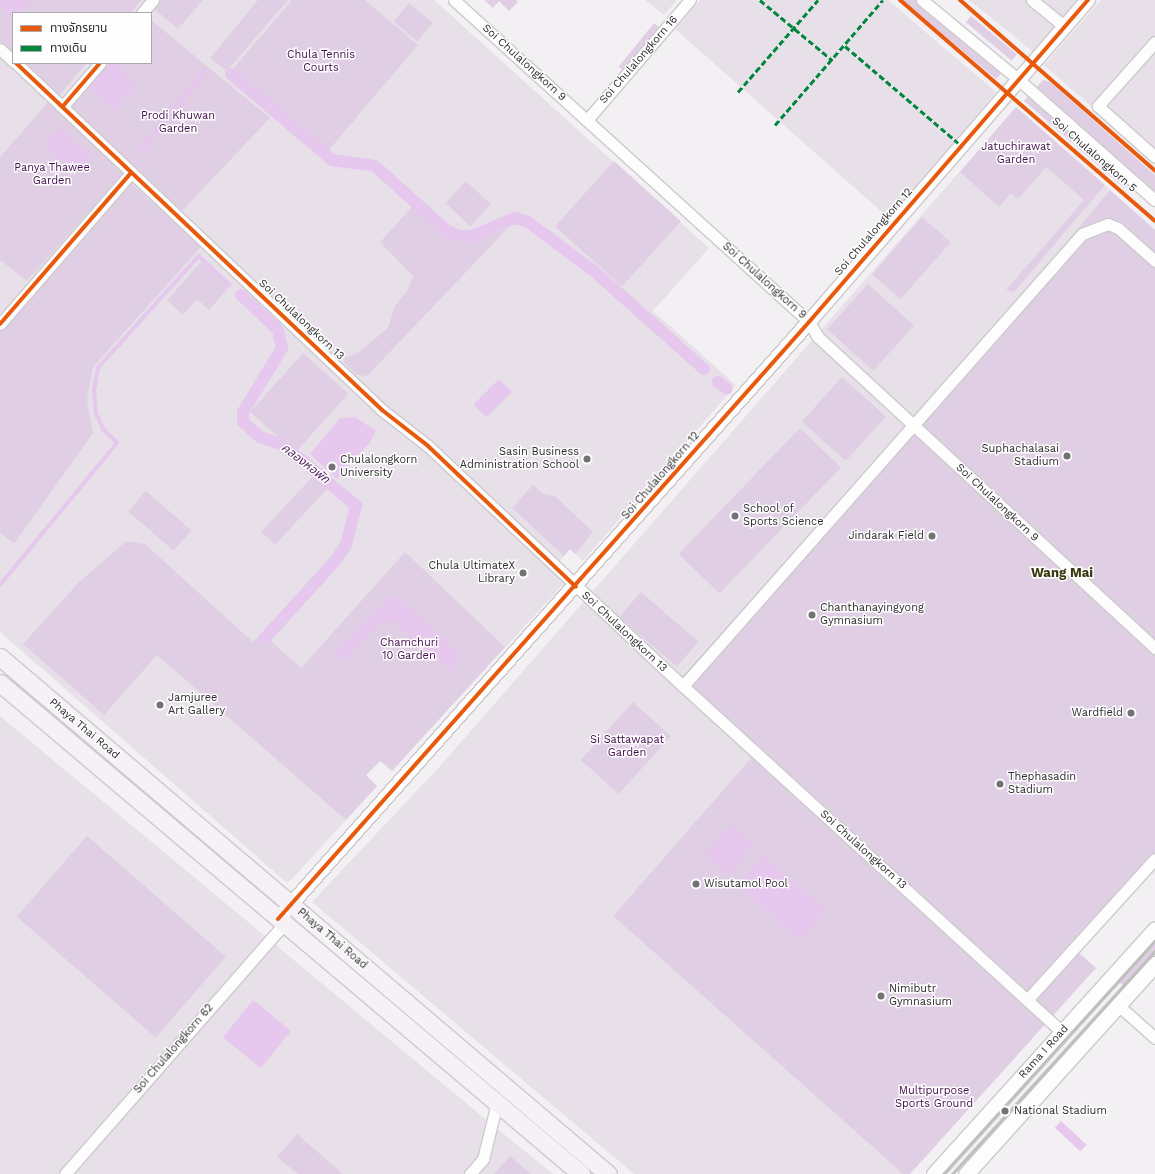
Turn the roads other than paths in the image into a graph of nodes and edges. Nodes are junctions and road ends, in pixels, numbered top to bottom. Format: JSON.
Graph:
{"nodes":[{"id":1,"x":153,"y":0,"type":"edge"},
{"id":2,"x":454,"y":0,"type":"edge"},
{"id":3,"x":690,"y":0,"type":"edge"},
{"id":4,"x":922,"y":0,"type":"edge"},
{"id":5,"x":1032,"y":0,"type":"edge"},
{"id":6,"x":1088,"y":0,"type":"edge"},
{"id":7,"x":143,"y":12,"type":"edge"},
{"id":8,"x":1064,"y":26,"type":"junction"},
{"id":9,"x":1155,"y":42,"type":"edge"},
{"id":10,"x":0,"y":49,"type":"edge"},
{"id":11,"x":12,"y":60,"type":"edge"},
{"id":12,"x":17,"y":64,"type":"edge"},
{"id":13,"x":99,"y":64,"type":"edge"},
{"id":14,"x":1018,"y":79,"type":"junction"},
{"id":15,"x":63,"y":106,"type":"junction"},
{"id":16,"x":587,"y":120,"type":"junction"},
{"id":17,"x":1155,"y":157,"type":"edge"},
{"id":18,"x":131,"y":172,"type":"junction"},
{"id":19,"x":1155,"y":200,"type":"edge"},
{"id":20,"x":1155,"y":261,"type":"edge"},
{"id":21,"x":809,"y":322,"type":"junction"},
{"id":22,"x":0,"y":324,"type":"edge"},
{"id":23,"x":912,"y":426,"type":"junction"},
{"id":24,"x":576,"y":587,"type":"junction"},
{"id":25,"x":1155,"y":648,"type":"edge"},
{"id":26,"x":0,"y":657,"type":"edge"},
{"id":27,"x":0,"y":683,"type":"edge"},
{"id":28,"x":683,"y":686,"type":"junction"},
{"id":29,"x":1155,"y":859,"type":"edge"},
{"id":30,"x":291,"y":904,"type":"junction"},
{"id":31,"x":281,"y":921,"type":"junction"},
{"id":32,"x":1155,"y":930,"type":"edge"},
{"id":33,"x":1155,"y":964,"type":"edge"},
{"id":34,"x":1027,"y":1000,"type":"junction"},
{"id":35,"x":1118,"y":1005,"type":"junction"},
{"id":36,"x":1062,"y":1032,"type":"junction"},
{"id":37,"x":1155,"y":1038,"type":"edge"},
{"id":38,"x":497,"y":1103,"type":"junction"},
{"id":39,"x":969,"y":1173,"type":"edge"},
{"id":40,"x":65,"y":1174,"type":"edge"},
{"id":41,"x":470,"y":1174,"type":"edge"},
{"id":42,"x":580,"y":1174,"type":"edge"},
{"id":43,"x":608,"y":1174,"type":"edge"},
{"id":44,"x":934,"y":1174,"type":"edge"}],
"edges":[{"from":1,"to":7,"type":"street"},
{"from":2,"to":16,"type":"street","name":"Soi Chulalongkorn 9"},
{"from":3,"to":16,"type":"street","name":"Soi Chulalongkorn 16"},
{"from":4,"to":14,"type":"street","name":"Soi Chulalongkorn 5"},
{"from":5,"to":8,"type":"street"},
{"from":6,"to":8,"type":"street","name":"Soi Chulalongkorn 12"},
{"from":8,"to":14,"type":"street","name":"Soi Chulalongkorn 12"},
{"from":9,"to":17,"type":"street"},
{"from":10,"to":11,"type":"street"},
{"from":12,"to":15,"type":"street","name":"Soi Chulalongkorn 13"},
{"from":13,"to":15,"type":"street"},
{"from":14,"to":19,"type":"street","name":"Soi Chulalongkorn 5"},
{"from":14,"to":21,"type":"street","name":"Soi Chulalongkorn 12"},
{"from":15,"to":18,"type":"street","name":"Soi Chulalongkorn 13"},
{"from":16,"to":21,"type":"street","name":"Soi Chulalongkorn 9"},
{"from":18,"to":22,"type":"street"},
{"from":18,"to":24,"type":"street","name":"Soi Chulalongkorn 13"},
{"from":20,"to":23,"type":"street"},
{"from":21,"to":23,"type":"street","name":"Soi Chulalongkorn 9"},
{"from":21,"to":24,"type":"street","name":"Soi Chulalongkorn 12"},
{"from":23,"to":25,"type":"street","name":"Soi Chulalongkorn 9"},
{"from":23,"to":28,"type":"street"},
{"from":24,"to":28,"type":"street","name":"Soi Chulalongkorn 13"},
{"from":24,"to":30,"type":"street","name":"Soi Chulalongkorn 12"},
{"from":26,"to":30,"type":"main road","name":"Phaya Thai Road"},
{"from":27,"to":31,"type":"main road","name":"Phaya Thai Road"},
{"from":28,"to":34,"type":"street","name":"Soi Chulalongkorn 13"},
{"from":29,"to":34,"type":"street"},
{"from":30,"to":31,"type":"street","name":"Soi Chulalongkorn 12"},
{"from":30,"to":43,"type":"main road","name":"Phaya Thai Road"},
{"from":31,"to":38,"type":"main road","name":"Phaya Thai Road"},
{"from":31,"to":40,"type":"street","name":"Soi Chulalongkorn 62"},
{"from":32,"to":36,"type":"main road","name":"Rama I Road"},
{"from":33,"to":35,"type":"main road"},
{"from":34,"to":36,"type":"street","name":"Soi Chulalongkorn 13"},
{"from":35,"to":37,"type":"street"},
{"from":35,"to":39,"type":"main road"},
{"from":36,"to":44,"type":"main road","name":"Rama I Road"},
{"from":38,"to":41,"type":"street"},
{"from":38,"to":42,"type":"main road","name":"Phaya Thai Road"}]}
